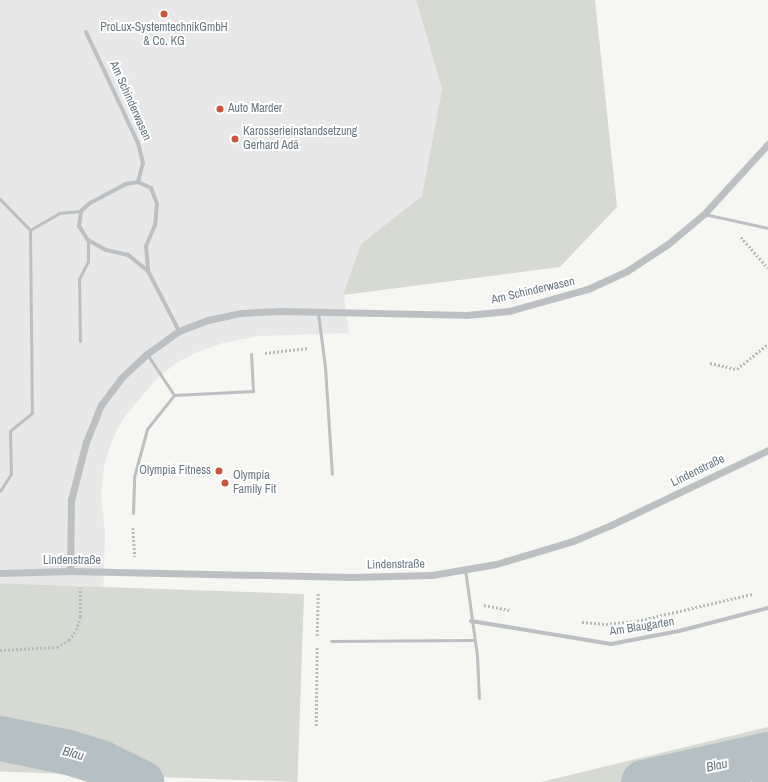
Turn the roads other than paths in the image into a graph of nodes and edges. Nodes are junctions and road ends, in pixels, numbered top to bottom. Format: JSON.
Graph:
{"nodes":[{"id":1,"x":86,"y":32,"type":"dead end"},
{"id":2,"x":768,"y":144,"type":"edge"},
{"id":3,"x":138,"y":182,"type":"junction"},
{"id":4,"x":0,"y":199,"type":"edge"},
{"id":5,"x":81,"y":211,"type":"junction"},
{"id":6,"x":704,"y":214,"type":"junction"},
{"id":7,"x":768,"y":228,"type":"edge"},
{"id":8,"x":30,"y":230,"type":"junction"},
{"id":9,"x":88,"y":240,"type":"junction"},
{"id":10,"x":148,"y":271,"type":"junction"},
{"id":11,"x":318,"y":313,"type":"junction"},
{"id":12,"x":179,"y":331,"type":"junction"},
{"id":13,"x":80,"y":341,"type":"dead end"},
{"id":14,"x":146,"y":354,"type":"junction"},
{"id":15,"x":251,"y":354,"type":"road end"},
{"id":16,"x":174,"y":395,"type":"junction"},
{"id":17,"x":768,"y":450,"type":"edge"},
{"id":18,"x":332,"y":474,"type":"dead end"},
{"id":19,"x":0,"y":491,"type":"edge"},
{"id":20,"x":133,"y":513,"type":"road end"},
{"id":21,"x":465,"y":569,"type":"junction"},
{"id":22,"x":70,"y":571,"type":"junction"},
{"id":23,"x":0,"y":573,"type":"edge"},
{"id":24,"x":768,"y":608,"type":"edge"},
{"id":25,"x":471,"y":620,"type":"junction"},
{"id":26,"x":473,"y":640,"type":"junction"},
{"id":27,"x":331,"y":641,"type":"dead end"},
{"id":28,"x":479,"y":698,"type":"dead end"}],
"edges":[{"from":1,"to":3,"type":"street","name":"Am Schinderwasen"},
{"from":2,"to":6,"type":"street","name":"Am Schinderwasen"},
{"from":3,"to":5,"type":"street"},
{"from":3,"to":10,"type":"street"},
{"from":4,"to":8,"type":"lane"},
{"from":5,"to":8,"type":"lane"},
{"from":5,"to":9,"type":"street"},
{"from":6,"to":7,"type":"lane"},
{"from":6,"to":11,"type":"street","name":"Am Schinderwasen"},
{"from":8,"to":19,"type":"lane"},
{"from":9,"to":10,"type":"street"},
{"from":9,"to":13,"type":"lane"},
{"from":10,"to":12,"type":"street"},
{"from":11,"to":12,"type":"street","name":"Am Schinderwasen"},
{"from":11,"to":18,"type":"lane"},
{"from":12,"to":14,"type":"street","name":"Am Schinderwasen"},
{"from":14,"to":16,"type":"lane"},
{"from":14,"to":22,"type":"street","name":"Am Schinderwasen"},
{"from":15,"to":16,"type":"lane"},
{"from":16,"to":20,"type":"lane"},
{"from":17,"to":21,"type":"street","name":"Lindenstraße"},
{"from":21,"to":22,"type":"street","name":"Lindenstraße"},
{"from":21,"to":25,"type":"lane"},
{"from":22,"to":23,"type":"street","name":"Lindenstraße"},
{"from":24,"to":25,"type":"street","name":"Am Blaugarten"},
{"from":25,"to":26,"type":"lane"},
{"from":26,"to":27,"type":"lane"},
{"from":26,"to":28,"type":"lane"}]}
